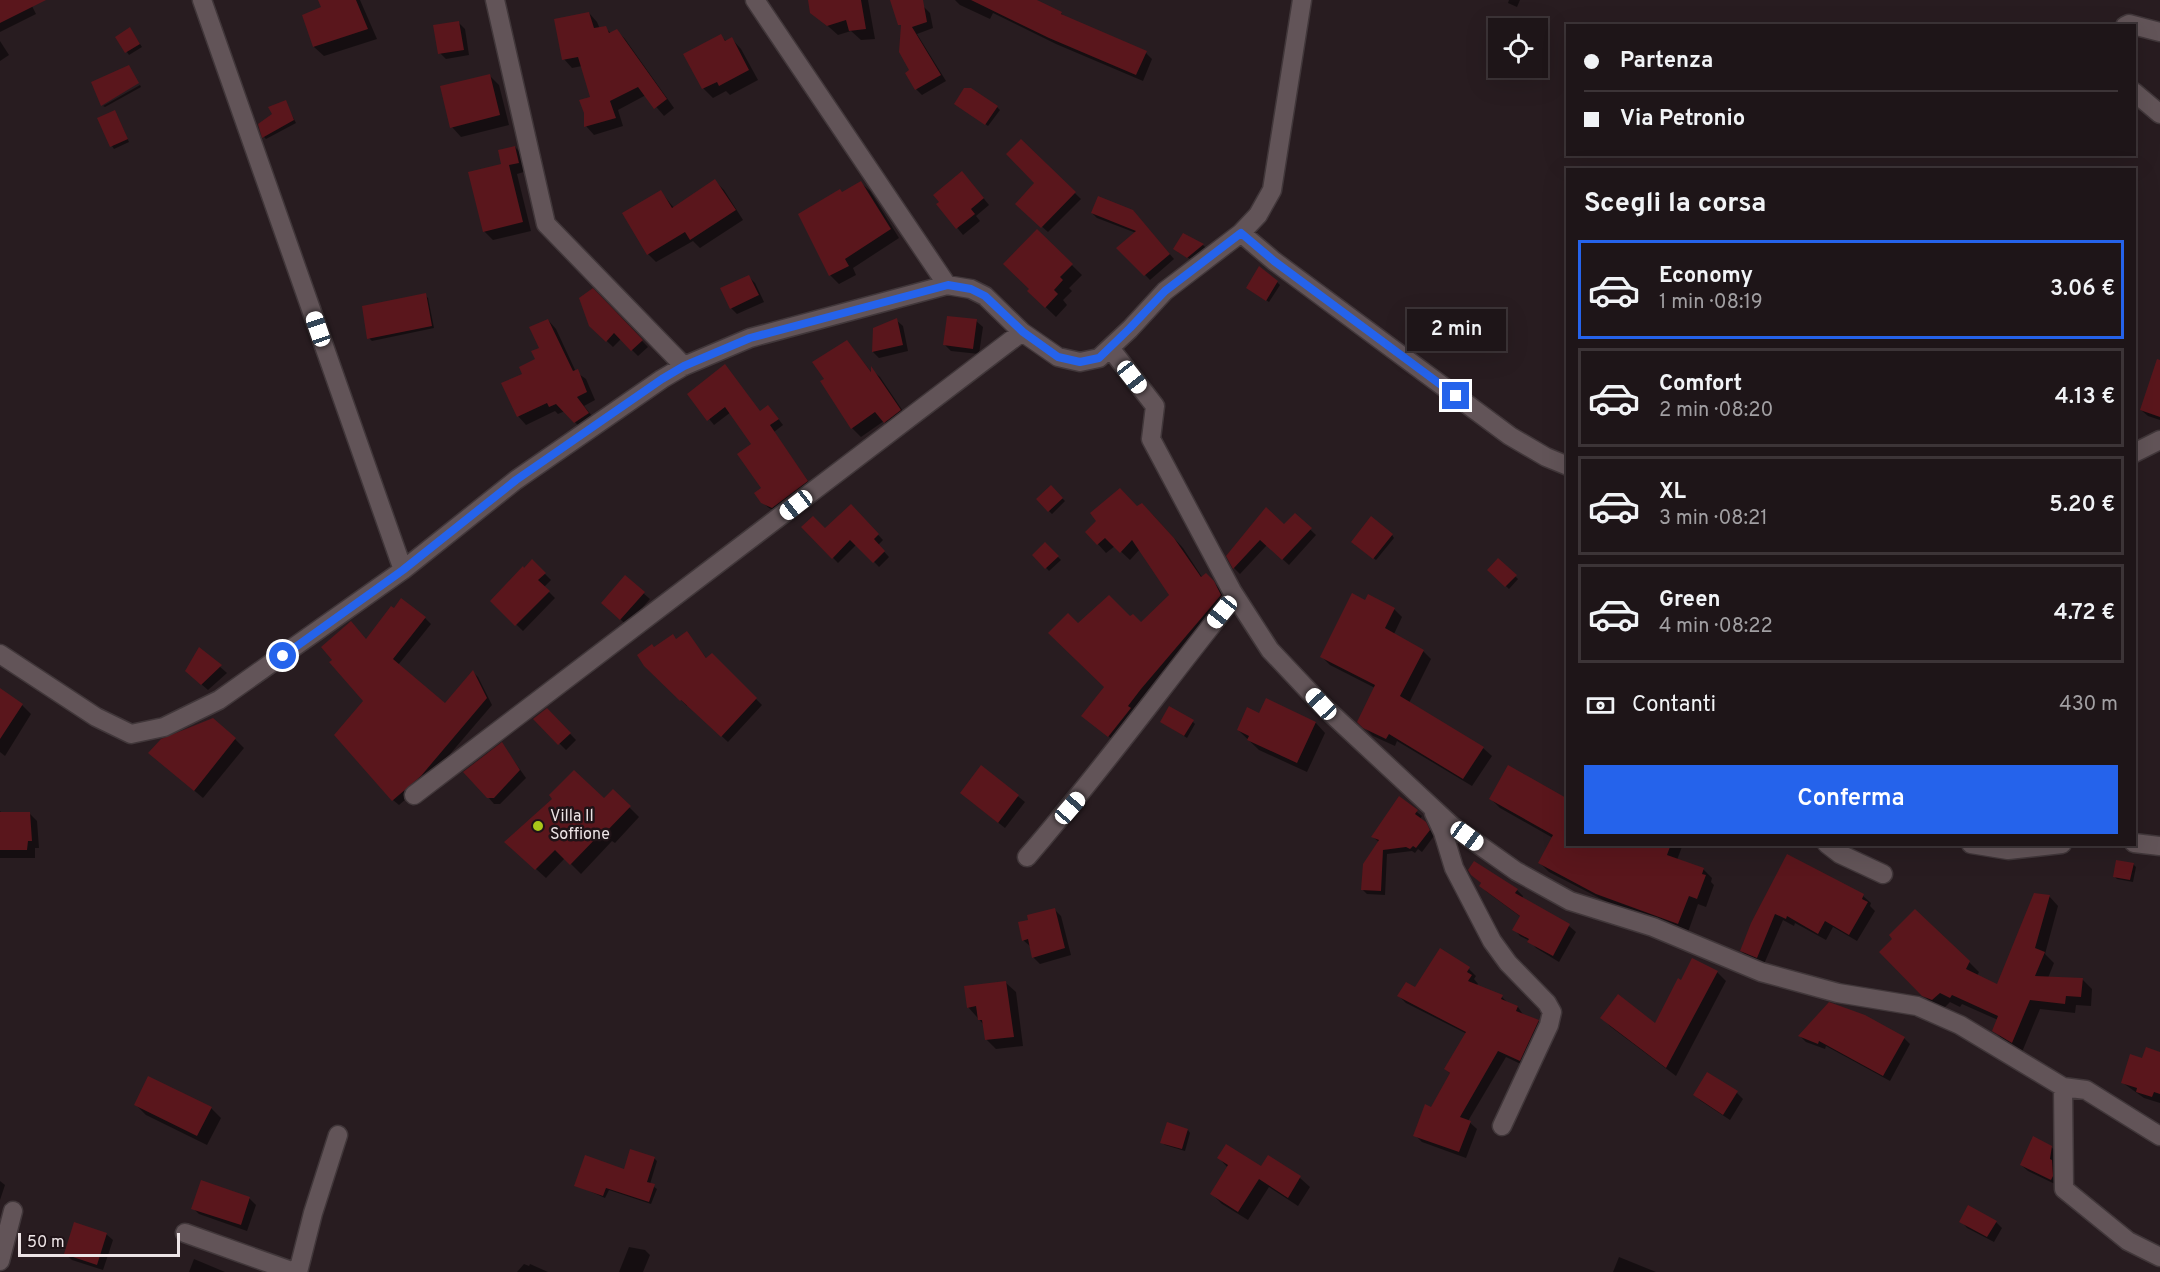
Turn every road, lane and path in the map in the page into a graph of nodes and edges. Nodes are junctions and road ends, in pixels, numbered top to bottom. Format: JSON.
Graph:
{"nodes":[{"id":1,"x":202,"y":0,"type":"edge"},
{"id":2,"x":495,"y":0,"type":"edge"},
{"id":3,"x":754,"y":0,"type":"edge"},
{"id":4,"x":1302,"y":0,"type":"edge"},
{"id":5,"x":2136,"y":26,"type":"edge"},
{"id":6,"x":2160,"y":32,"type":"edge"},
{"id":7,"x":2136,"y":94,"type":"edge"},
{"id":8,"x":2160,"y":114,"type":"edge"},
{"id":9,"x":1241,"y":233,"type":"junction"},
{"id":10,"x":948,"y":285,"type":"junction"},
{"id":11,"x":1023,"y":332,"type":"junction"},
{"id":12,"x":1110,"y":348,"type":"junction"},
{"id":13,"x":684,"y":366,"type":"junction"},
{"id":14,"x":2160,"y":440,"type":"edge"},
{"id":15,"x":2136,"y":452,"type":"edge"},
{"id":16,"x":1566,"y":465,"type":"edge"},
{"id":17,"x":403,"y":570,"type":"junction"},
{"id":18,"x":1235,"y":596,"type":"junction"},
{"id":19,"x":0,"y":654,"type":"edge"},
{"id":20,"x":414,"y":795,"type":"dead end"},
{"id":21,"x":1431,"y":807,"type":"junction"},
{"id":22,"x":2136,"y":843,"type":"edge"},
{"id":23,"x":1830,"y":846,"type":"edge"},
{"id":24,"x":1983,"y":846,"type":"edge"},
{"id":25,"x":2044,"y":846,"type":"edge"},
{"id":26,"x":2160,"y":846,"type":"edge"},
{"id":27,"x":1027,"y":857,"type":"dead end"},
{"id":28,"x":1883,"y":874,"type":"dead end"},
{"id":29,"x":2063,"y":1087,"type":"junction"},
{"id":30,"x":1502,"y":1126,"type":"dead end"},
{"id":31,"x":338,"y":1135,"type":"dead end"},
{"id":32,"x":2160,"y":1136,"type":"edge"},
{"id":33,"x":13,"y":1211,"type":"dead end"},
{"id":34,"x":185,"y":1233,"type":"dead end"},
{"id":35,"x":2160,"y":1257,"type":"edge"},
{"id":36,"x":0,"y":1261,"type":"edge"},
{"id":37,"x":296,"y":1272,"type":"edge"}],
"edges":[{"from":1,"to":17,"type":"street"},
{"from":2,"to":13,"type":"street"},
{"from":3,"to":10,"type":"street"},
{"from":4,"to":9,"type":"street"},
{"from":5,"to":6,"type":"street"},
{"from":7,"to":8,"type":"street"},
{"from":9,"to":12,"type":"street"},
{"from":9,"to":16,"type":"street"},
{"from":10,"to":11,"type":"street"},
{"from":10,"to":13,"type":"street"},
{"from":11,"to":12,"type":"street"},
{"from":11,"to":20,"type":"street"},
{"from":12,"to":18,"type":"street"},
{"from":13,"to":17,"type":"street"},
{"from":14,"to":15,"type":"street"},
{"from":17,"to":19,"type":"street"},
{"from":18,"to":21,"type":"street"},
{"from":18,"to":27,"type":"street"},
{"from":21,"to":29,"type":"street"},
{"from":21,"to":30,"type":"street"},
{"from":22,"to":26,"type":"street"},
{"from":23,"to":28,"type":"street"},
{"from":24,"to":25,"type":"street"},
{"from":29,"to":32,"type":"street"},
{"from":29,"to":35,"type":"street"},
{"from":31,"to":37,"type":"street"},
{"from":33,"to":36,"type":"street"},
{"from":34,"to":37,"type":"street"}]}
